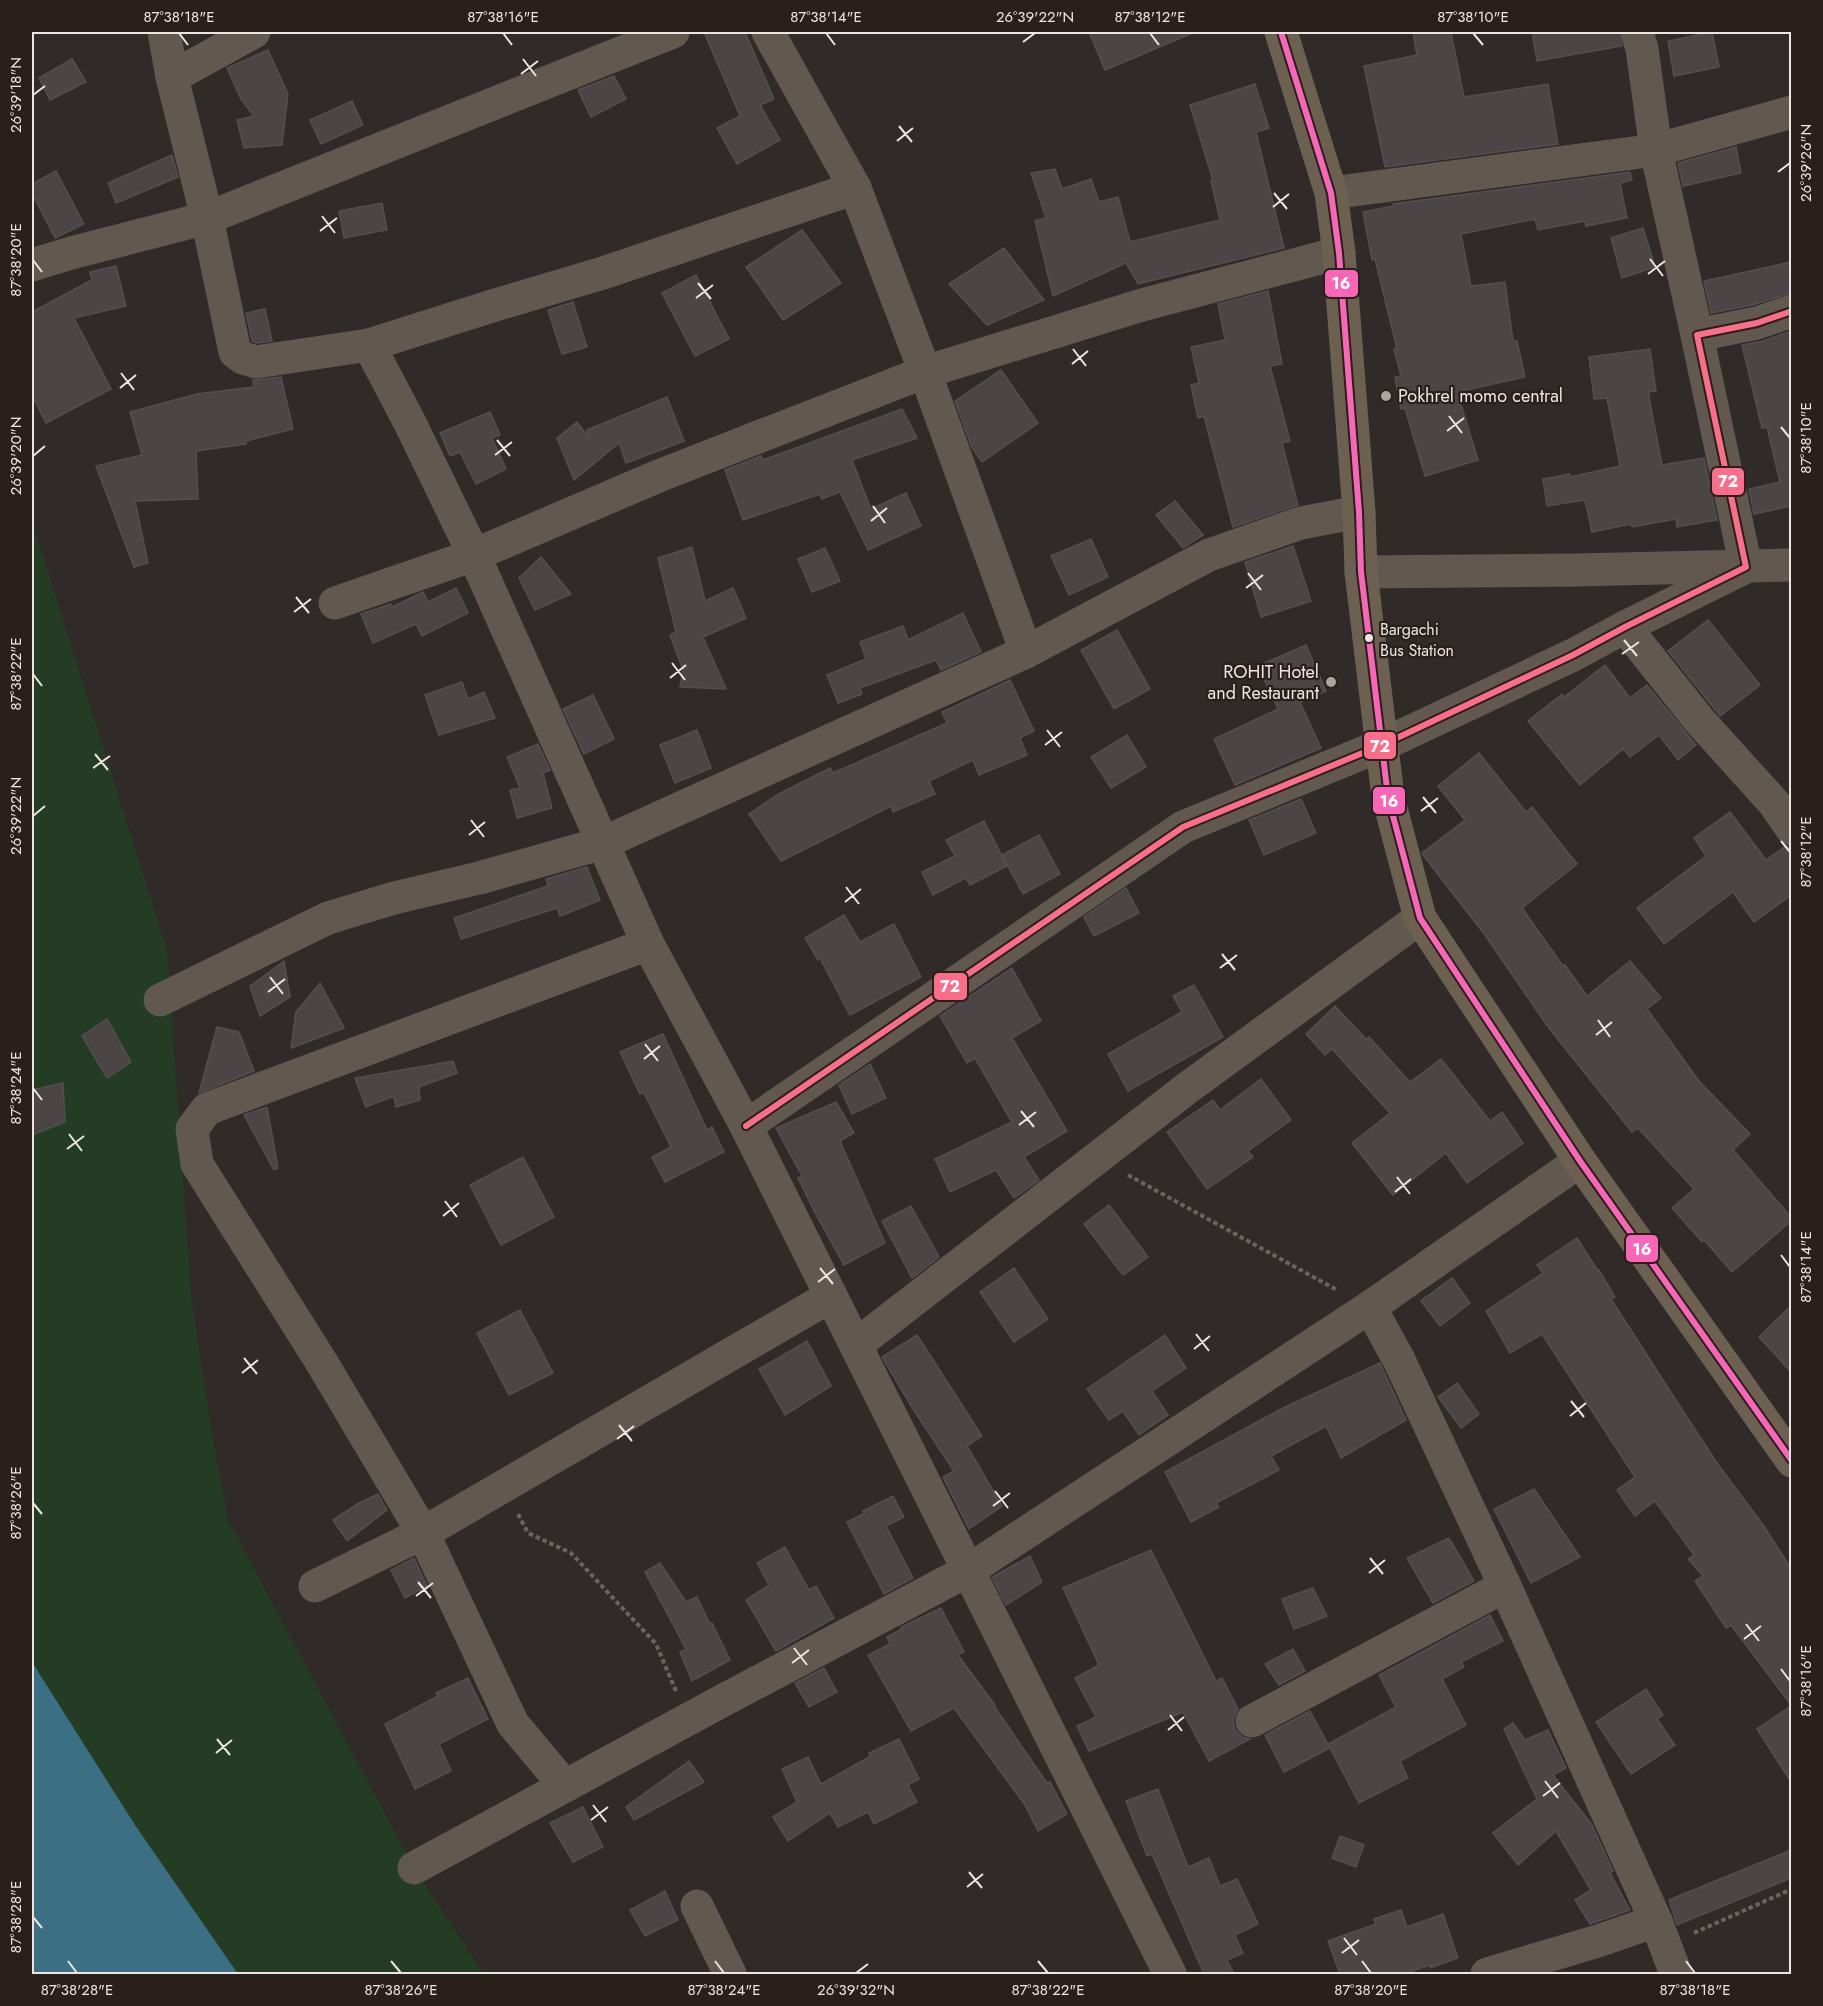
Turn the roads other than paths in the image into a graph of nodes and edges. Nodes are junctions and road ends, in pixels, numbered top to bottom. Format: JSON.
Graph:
{"nodes":[{"id":1,"x":164,"y":32,"type":"edge"},
{"id":2,"x":254,"y":32,"type":"edge"},
{"id":3,"x":673,"y":32,"type":"edge"},
{"id":4,"x":768,"y":32,"type":"edge"},
{"id":5,"x":1281,"y":32,"type":"edge"},
{"id":6,"x":1637,"y":32,"type":"edge"},
{"id":7,"x":172,"y":77,"type":"junction"},
{"id":8,"x":1791,"y":112,"type":"edge"},
{"id":9,"x":1656,"y":150,"type":"junction"},
{"id":10,"x":855,"y":188,"type":"junction"},
{"id":11,"x":1331,"y":193,"type":"junction"},
{"id":12,"x":207,"y":218,"type":"junction"},
{"id":13,"x":1338,"y":252,"type":"junction"},
{"id":14,"x":32,"y":265,"type":"edge"},
{"id":15,"x":1791,"y":311,"type":"edge"},
{"id":16,"x":1697,"y":335,"type":"junction"},
{"id":17,"x":369,"y":345,"type":"junction"},
{"id":18,"x":925,"y":372,"type":"junction"},
{"id":19,"x":1359,"y":512,"type":"junction"},
{"id":20,"x":474,"y":555,"type":"junction"},
{"id":21,"x":1791,"y":565,"type":"edge"},
{"id":22,"x":1746,"y":567,"type":"junction"},
{"id":23,"x":1361,"y":572,"type":"junction"},
{"id":24,"x":335,"y":603,"type":"dead end"},
{"id":25,"x":1625,"y":627,"type":"junction"},
{"id":26,"x":1026,"y":652,"type":"junction"},
{"id":27,"x":1382,"y":745,"type":"junction"},
{"id":28,"x":1791,"y":829,"type":"edge"},
{"id":29,"x":603,"y":843,"type":"junction"},
{"id":30,"x":1420,"y":918,"type":"junction"},
{"id":31,"x":648,"y":944,"type":"junction"},
{"id":32,"x":160,"y":1000,"type":"dead end"},
{"id":33,"x":746,"y":1126,"type":"junction"},
{"id":34,"x":1580,"y":1161,"type":"junction"},
{"id":35,"x":831,"y":1296,"type":"junction"},
{"id":36,"x":1370,"y":1307,"type":"junction"},
{"id":37,"x":856,"y":1345,"type":"junction"},
{"id":38,"x":1791,"y":1461,"type":"edge"},
{"id":39,"x":423,"y":1533,"type":"junction"},
{"id":40,"x":969,"y":1570,"type":"junction"},
{"id":41,"x":315,"y":1586,"type":"dead end"},
{"id":42,"x":1505,"y":1586,"type":"junction"},
{"id":43,"x":1252,"y":1721,"type":"dead end"},
{"id":44,"x":565,"y":1786,"type":"junction"},
{"id":45,"x":414,"y":1868,"type":"dead end"},
{"id":46,"x":697,"y":1906,"type":"dead end"},
{"id":47,"x":1666,"y":1947,"type":"edge"},
{"id":48,"x":1521,"y":1970,"type":"edge"},
{"id":49,"x":730,"y":1974,"type":"edge"},
{"id":50,"x":1170,"y":1974,"type":"edge"},
{"id":51,"x":1487,"y":1974,"type":"edge"}],
"edges":[{"from":1,"to":7,"type":"street"},
{"from":2,"to":7,"type":"street"},
{"from":3,"to":12,"type":"street"},
{"from":4,"to":10,"type":"street"},
{"from":5,"to":11,"type":"main road"},
{"from":6,"to":9,"type":"street"},
{"from":7,"to":12,"type":"street"},
{"from":8,"to":9,"type":"street"},
{"from":9,"to":11,"type":"street"},
{"from":9,"to":16,"type":"street"},
{"from":10,"to":17,"type":"street"},
{"from":10,"to":18,"type":"street"},
{"from":11,"to":13,"type":"main road"},
{"from":12,"to":14,"type":"street"},
{"from":12,"to":17,"type":"street"},
{"from":13,"to":18,"type":"street"},
{"from":13,"to":19,"type":"main road"},
{"from":15,"to":16,"type":"street"},
{"from":16,"to":22,"type":"street"},
{"from":17,"to":20,"type":"street"},
{"from":18,"to":20,"type":"street"},
{"from":18,"to":26,"type":"street"},
{"from":19,"to":23,"type":"main road"},
{"from":19,"to":26,"type":"street"},
{"from":20,"to":24,"type":"street"},
{"from":20,"to":29,"type":"street"},
{"from":21,"to":22,"type":"street"},
{"from":22,"to":23,"type":"street"},
{"from":22,"to":25,"type":"street"},
{"from":23,"to":27,"type":"main road"},
{"from":25,"to":27,"type":"street"},
{"from":25,"to":28,"type":"street"},
{"from":26,"to":29,"type":"street"},
{"from":27,"to":30,"type":"main road"},
{"from":27,"to":33,"type":"street"},
{"from":29,"to":31,"type":"street"},
{"from":29,"to":32,"type":"street"},
{"from":30,"to":34,"type":"main road"},
{"from":30,"to":37,"type":"street"},
{"from":31,"to":33,"type":"street"},
{"from":31,"to":39,"type":"street"},
{"from":33,"to":35,"type":"street"},
{"from":34,"to":36,"type":"street"},
{"from":34,"to":38,"type":"main road"},
{"from":35,"to":37,"type":"street"},
{"from":35,"to":39,"type":"street"},
{"from":36,"to":40,"type":"street"},
{"from":36,"to":42,"type":"street"},
{"from":37,"to":40,"type":"street"},
{"from":39,"to":41,"type":"street"},
{"from":39,"to":44,"type":"street"},
{"from":40,"to":44,"type":"street"},
{"from":40,"to":50,"type":"street"},
{"from":42,"to":43,"type":"street"},
{"from":42,"to":47,"type":"street"},
{"from":44,"to":45,"type":"street"},
{"from":46,"to":49,"type":"street"},
{"from":47,"to":48,"type":"street"},
{"from":48,"to":51,"type":"street"}]}
